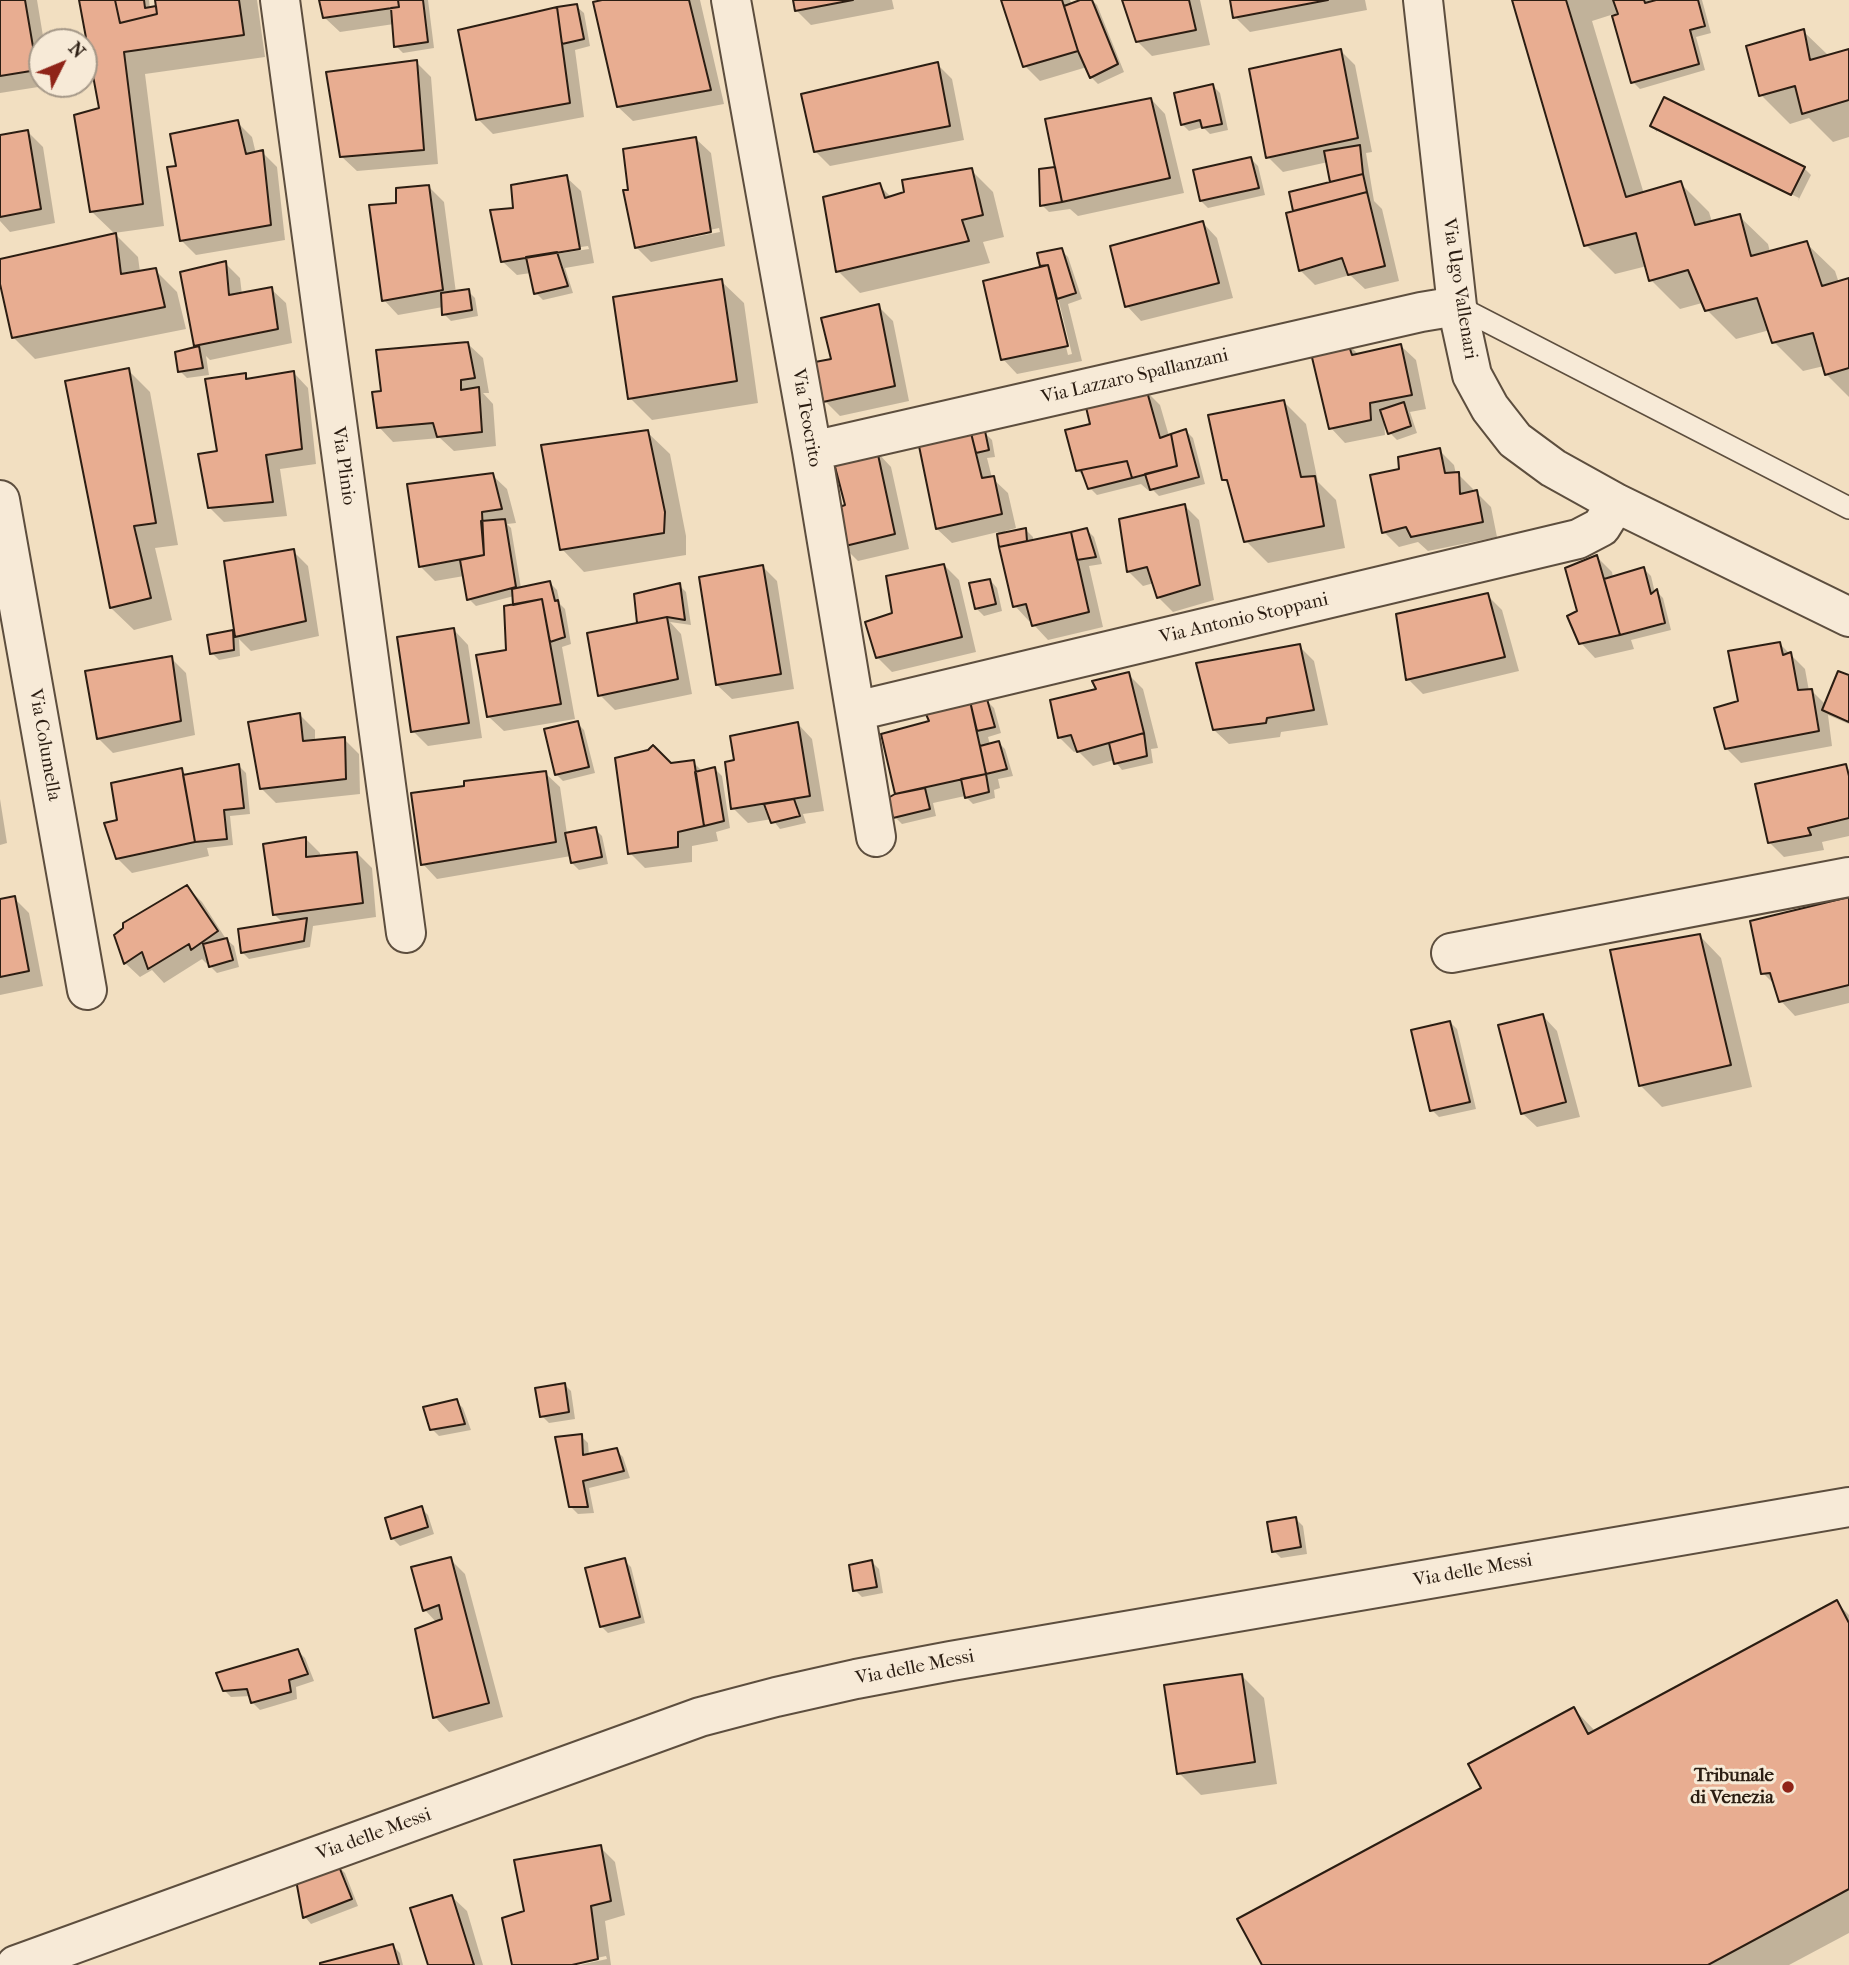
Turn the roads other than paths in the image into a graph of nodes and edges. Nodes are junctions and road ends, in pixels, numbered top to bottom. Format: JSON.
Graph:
{"nodes":[{"id":1,"x":280,"y":0,"type":"edge"},
{"id":2,"x":732,"y":0,"type":"edge"},
{"id":3,"x":1423,"y":0,"type":"edge"},
{"id":4,"x":1457,"y":306,"type":"junction"},
{"id":5,"x":812,"y":451,"type":"junction"},
{"id":6,"x":0,"y":500,"type":"edge"},
{"id":7,"x":1616,"y":503,"type":"junction"},
{"id":8,"x":1849,"y":508,"type":"edge"},
{"id":9,"x":1849,"y":617,"type":"edge"},
{"id":10,"x":856,"y":710,"type":"junction"},
{"id":11,"x":876,"y":836,"type":"dead end"},
{"id":12,"x":1849,"y":877,"type":"edge"},
{"id":13,"x":406,"y":933,"type":"dead end"},
{"id":14,"x":1451,"y":953,"type":"dead end"},
{"id":15,"x":87,"y":990,"type":"dead end"},
{"id":16,"x":1849,"y":1507,"type":"edge"},
{"id":17,"x":16,"y":1965,"type":"edge"}],
"edges":[{"from":1,"to":13,"type":"street","name":"Via Plinio"},
{"from":2,"to":5,"type":"street","name":"Via Teocrito"},
{"from":3,"to":4,"type":"street","name":"Via Ugo Vallenari"},
{"from":4,"to":5,"type":"street","name":"Via Lazzaro Spallanzani"},
{"from":4,"to":7,"type":"street","name":"Via Ugo Vallenari"},
{"from":4,"to":8,"type":"lane"},
{"from":5,"to":10,"type":"street","name":"Via Teocrito"},
{"from":6,"to":15,"type":"street","name":"Via Columella"},
{"from":7,"to":9,"type":"street","name":"Via Ugo Vallenari"},
{"from":7,"to":10,"type":"street","name":"Via Antonio Stoppani"},
{"from":10,"to":11,"type":"street","name":"Via Teocrito"},
{"from":12,"to":14,"type":"street"},
{"from":16,"to":17,"type":"street","name":"Via delle Messi"}]}
